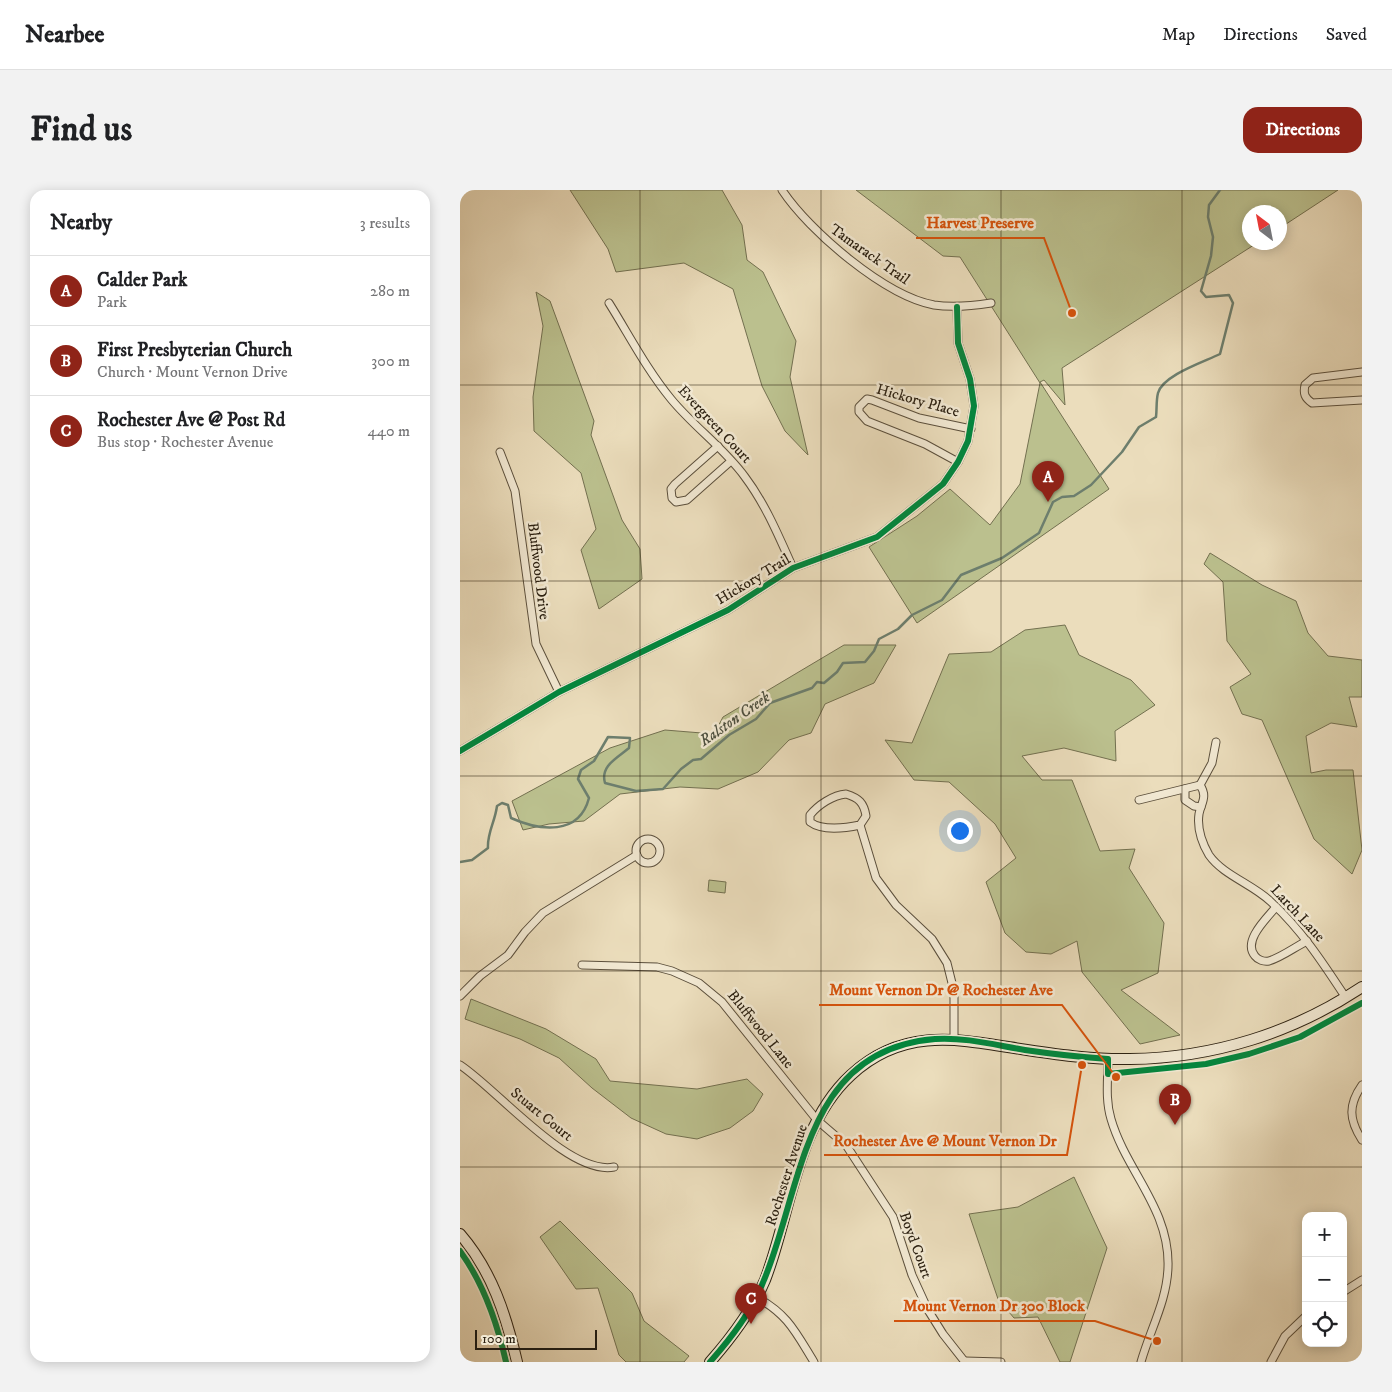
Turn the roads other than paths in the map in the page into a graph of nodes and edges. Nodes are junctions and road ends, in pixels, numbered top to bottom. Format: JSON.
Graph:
{"nodes":[{"id":1,"x":782,"y":190,"type":"edge"},
{"id":2,"x":609,"y":303,"type":"dead end"},
{"id":3,"x":991,"y":303,"type":"dead end"},
{"id":4,"x":957,"y":307,"type":"junction"},
{"id":5,"x":1362,"y":372,"type":"edge"},
{"id":6,"x":1362,"y":400,"type":"edge"},
{"id":7,"x":971,"y":429,"type":"junction"},
{"id":8,"x":718,"y":446,"type":"junction"},
{"id":9,"x":500,"y":452,"type":"dead end"},
{"id":10,"x":731,"y":461,"type":"junction"},
{"id":11,"x":958,"y":462,"type":"junction"},
{"id":12,"x":793,"y":568,"type":"junction"},
{"id":13,"x":559,"y":692,"type":"junction"},
{"id":14,"x":1216,"y":742,"type":"dead end"},
{"id":15,"x":460,"y":751,"type":"edge"},
{"id":16,"x":1200,"y":785,"type":"junction"},
{"id":17,"x":1185,"y":789,"type":"junction"},
{"id":18,"x":1139,"y":800,"type":"dead end"},
{"id":19,"x":1201,"y":806,"type":"junction"},
{"id":20,"x":860,"y":825,"type":"junction"},
{"id":21,"x":636,"y":855,"type":"dead end"},
{"id":22,"x":1276,"y":907,"type":"junction"},
{"id":23,"x":1307,"y":941,"type":"junction"},
{"id":24,"x":582,"y":965,"type":"dead end"},
{"id":25,"x":1362,"y":987,"type":"edge"},
{"id":26,"x":460,"y":996,"type":"edge"},
{"id":27,"x":1346,"y":998,"type":"junction"},
{"id":28,"x":954,"y":1039,"type":"junction"},
{"id":29,"x":1108,"y":1059,"type":"junction"},
{"id":30,"x":460,"y":1065,"type":"edge"},
{"id":31,"x":1362,"y":1085,"type":"edge"},
{"id":32,"x":816,"y":1120,"type":"junction"},
{"id":33,"x":1362,"y":1140,"type":"edge"},
{"id":34,"x":614,"y":1167,"type":"dead end"},
{"id":35,"x":460,"y":1234,"type":"edge"},
{"id":36,"x":1362,"y":1280,"type":"edge"},
{"id":37,"x":1347,"y":1289,"type":"edge"},
{"id":38,"x":756,"y":1297,"type":"junction"},
{"id":39,"x":1302,"y":1320,"type":"edge"},
{"id":40,"x":517,"y":1362,"type":"edge"},
{"id":41,"x":710,"y":1362,"type":"edge"},
{"id":42,"x":814,"y":1362,"type":"edge"},
{"id":43,"x":965,"y":1362,"type":"edge"},
{"id":44,"x":1001,"y":1362,"type":"edge"},
{"id":45,"x":1141,"y":1362,"type":"edge"},
{"id":46,"x":1271,"y":1362,"type":"edge"}],
"edges":[{"from":1,"to":4,"type":"street","name":"Tamarack Trail"},
{"from":2,"to":8,"type":"street","name":"Evergreen Court"},
{"from":3,"to":4,"type":"street","name":"Tamarack Trail"},
{"from":4,"to":7,"type":"street","name":"Hickory Trail"},
{"from":5,"to":6,"type":"street"},
{"from":7,"to":11,"type":"street","name":"Hickory Trail"},
{"from":7,"to":11,"type":"street","name":"Hickory Place"},
{"from":8,"to":10,"type":"street","name":"Evergreen Court"},
{"from":8,"to":10,"type":"street"},
{"from":9,"to":13,"type":"street","name":"Bluffwood Drive"},
{"from":10,"to":12,"type":"street","name":"Evergreen Court"},
{"from":11,"to":12,"type":"street","name":"Hickory Trail"},
{"from":12,"to":13,"type":"street","name":"Hickory Trail"},
{"from":13,"to":15,"type":"street","name":"Hickory Trail"},
{"from":14,"to":16,"type":"street"},
{"from":16,"to":17,"type":"street"},
{"from":16,"to":19,"type":"street","name":"Larch Lane"},
{"from":17,"to":18,"type":"street"},
{"from":17,"to":19,"type":"street"},
{"from":19,"to":22,"type":"street","name":"Larch Lane"},
{"from":20,"to":20,"type":"street"},
{"from":20,"to":28,"type":"street"},
{"from":21,"to":26,"type":"street"},
{"from":22,"to":23,"type":"street","name":"Larch Lane"},
{"from":22,"to":23,"type":"street"},
{"from":23,"to":27,"type":"street","name":"Larch Lane"},
{"from":24,"to":32,"type":"street","name":"Bluffwood Lane"},
{"from":25,"to":27,"type":"main road","name":"Rochester Avenue"},
{"from":27,"to":29,"type":"main road","name":"Rochester Avenue"},
{"from":28,"to":29,"type":"main road","name":"Rochester Avenue"},
{"from":28,"to":32,"type":"main road","name":"Rochester Avenue"},
{"from":29,"to":45,"type":"street"},
{"from":30,"to":34,"type":"street","name":"Stuart Court"},
{"from":31,"to":33,"type":"street"},
{"from":32,"to":38,"type":"main road","name":"Rochester Avenue"},
{"from":32,"to":43,"type":"street","name":"Boyd Court"},
{"from":35,"to":40,"type":"main road"},
{"from":36,"to":37,"type":"street"},
{"from":38,"to":41,"type":"main road","name":"Rochester Avenue"},
{"from":38,"to":42,"type":"street"},
{"from":39,"to":46,"type":"street"},
{"from":43,"to":44,"type":"street","name":"Boyd Court"}]}
